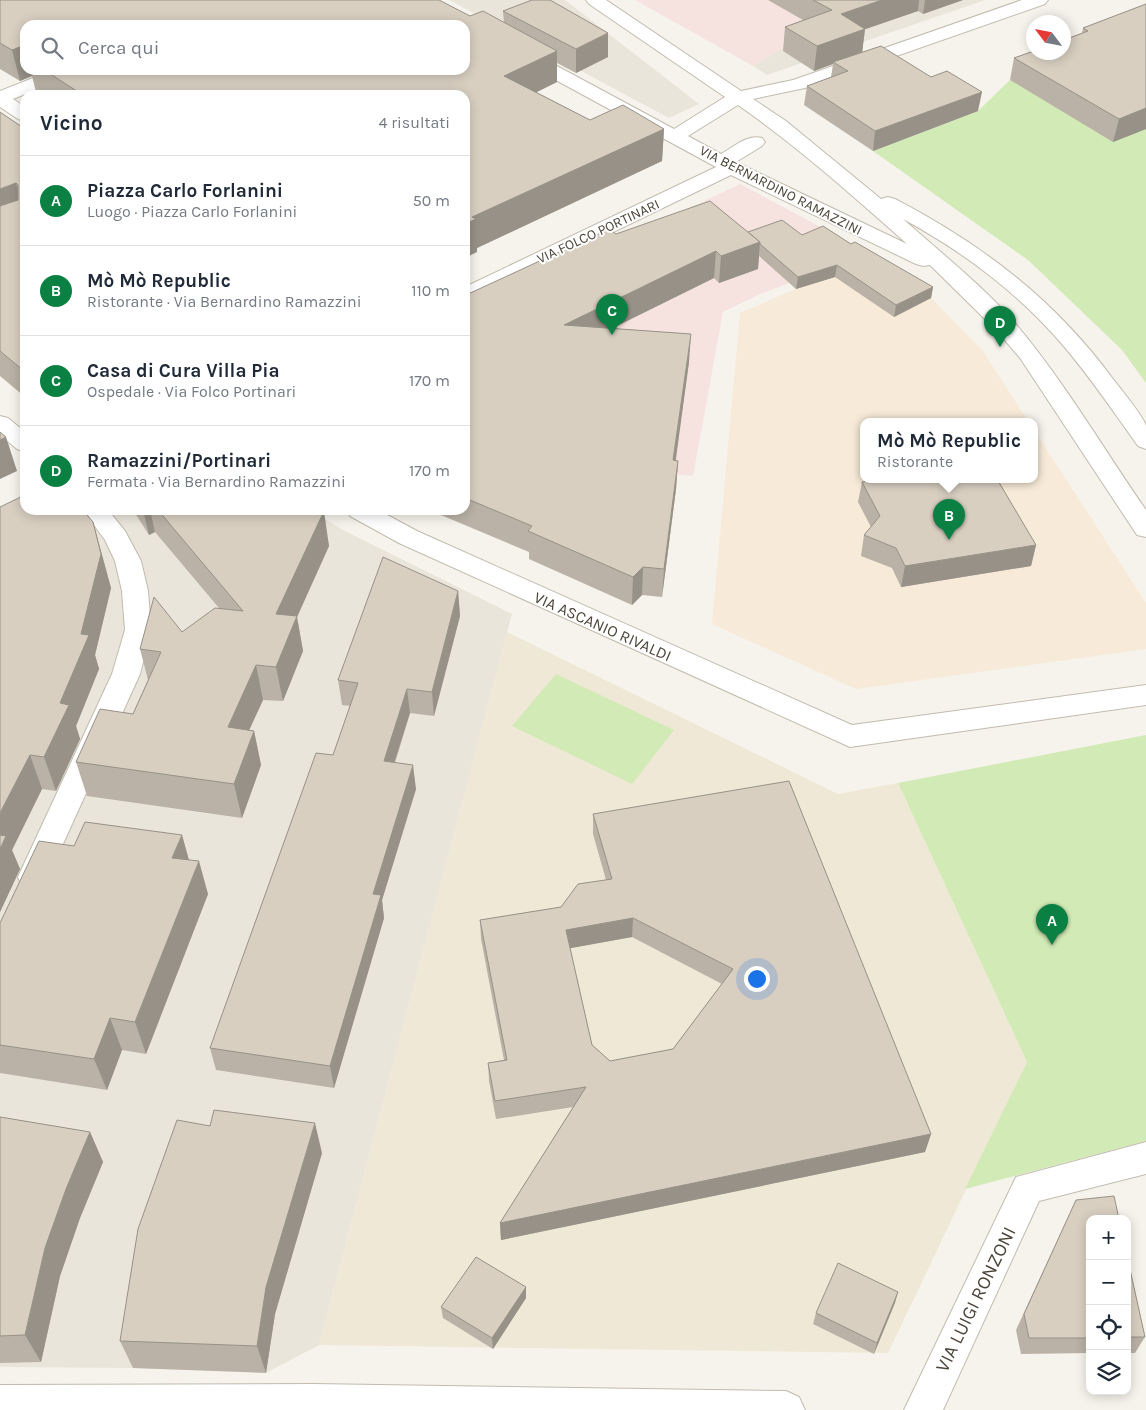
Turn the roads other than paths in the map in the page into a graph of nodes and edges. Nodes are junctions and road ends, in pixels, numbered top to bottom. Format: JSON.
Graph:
{"nodes":[{"id":1,"x":595,"y":0,"type":"edge"},
{"id":2,"x":1039,"y":0,"type":"edge"},
{"id":3,"x":511,"y":49,"type":"edge"},
{"id":4,"x":57,"y":75,"type":"edge"},
{"id":5,"x":738,"y":97,"type":"junction"},
{"id":6,"x":0,"y":98,"type":"edge"},
{"id":7,"x":20,"y":112,"type":"edge"},
{"id":8,"x":675,"y":136,"type":"junction"},
{"id":9,"x":754,"y":142,"type":"dead end"},
{"id":10,"x":727,"y":165,"type":"junction"},
{"id":11,"x":855,"y":187,"type":"junction"},
{"id":12,"x":954,"y":275,"type":"junction"},
{"id":13,"x":470,"y":293,"type":"edge"},
{"id":14,"x":0,"y":423,"type":"edge"},
{"id":15,"x":20,"y":440,"type":"edge"},
{"id":16,"x":1146,"y":441,"type":"edge"},
{"id":17,"x":99,"y":515,"type":"edge"},
{"id":18,"x":368,"y":515,"type":"edge"},
{"id":19,"x":1146,"y":529,"type":"edge"},
{"id":20,"x":1146,"y":695,"type":"edge"},
{"id":21,"x":21,"y":904,"type":"edge"},
{"id":22,"x":1146,"y":1158,"type":"edge"},
{"id":23,"x":0,"y":1404,"type":"edge"},
{"id":24,"x":168,"y":1407,"type":"edge"},
{"id":25,"x":786,"y":1410,"type":"edge"},
{"id":26,"x":923,"y":1410,"type":"edge"}],
"edges":[{"from":1,"to":5,"type":"street","name":"VIA BERNARDINO RAMAZZINI"},
{"from":2,"to":5,"type":"street"},
{"from":3,"to":8,"type":"street"},
{"from":4,"to":6,"type":"street"},
{"from":5,"to":8,"type":"street","name":"VIA BERNARDINO RAMAZZINI"},
{"from":5,"to":11,"type":"street","name":"VIA BERNARDINO RAMAZZINI"},
{"from":6,"to":7,"type":"street"},
{"from":8,"to":10,"type":"street","name":"VIA BERNARDINO RAMAZZINI"},
{"from":9,"to":10,"type":"street","name":"VIA FOLCO PORTINARI"},
{"from":10,"to":12,"type":"street","name":"VIA BERNARDINO RAMAZZINI"},
{"from":10,"to":13,"type":"street","name":"VIA FOLCO PORTINARI"},
{"from":11,"to":12,"type":"street","name":"VIA BERNARDINO RAMAZZINI"},
{"from":11,"to":16,"type":"street","name":"VIA BERNARDINO RAMAZZINI"},
{"from":12,"to":19,"type":"street","name":"VIA BERNARDINO RAMAZZINI"},
{"from":14,"to":15,"type":"street"},
{"from":17,"to":21,"type":"street"},
{"from":18,"to":20,"type":"street","name":"VIA ASCANIO RIVALDI"},
{"from":22,"to":26,"type":"street","name":"VIA LUIGI RONZONI"},
{"from":23,"to":24,"type":"street"},
{"from":24,"to":25,"type":"street"}]}
